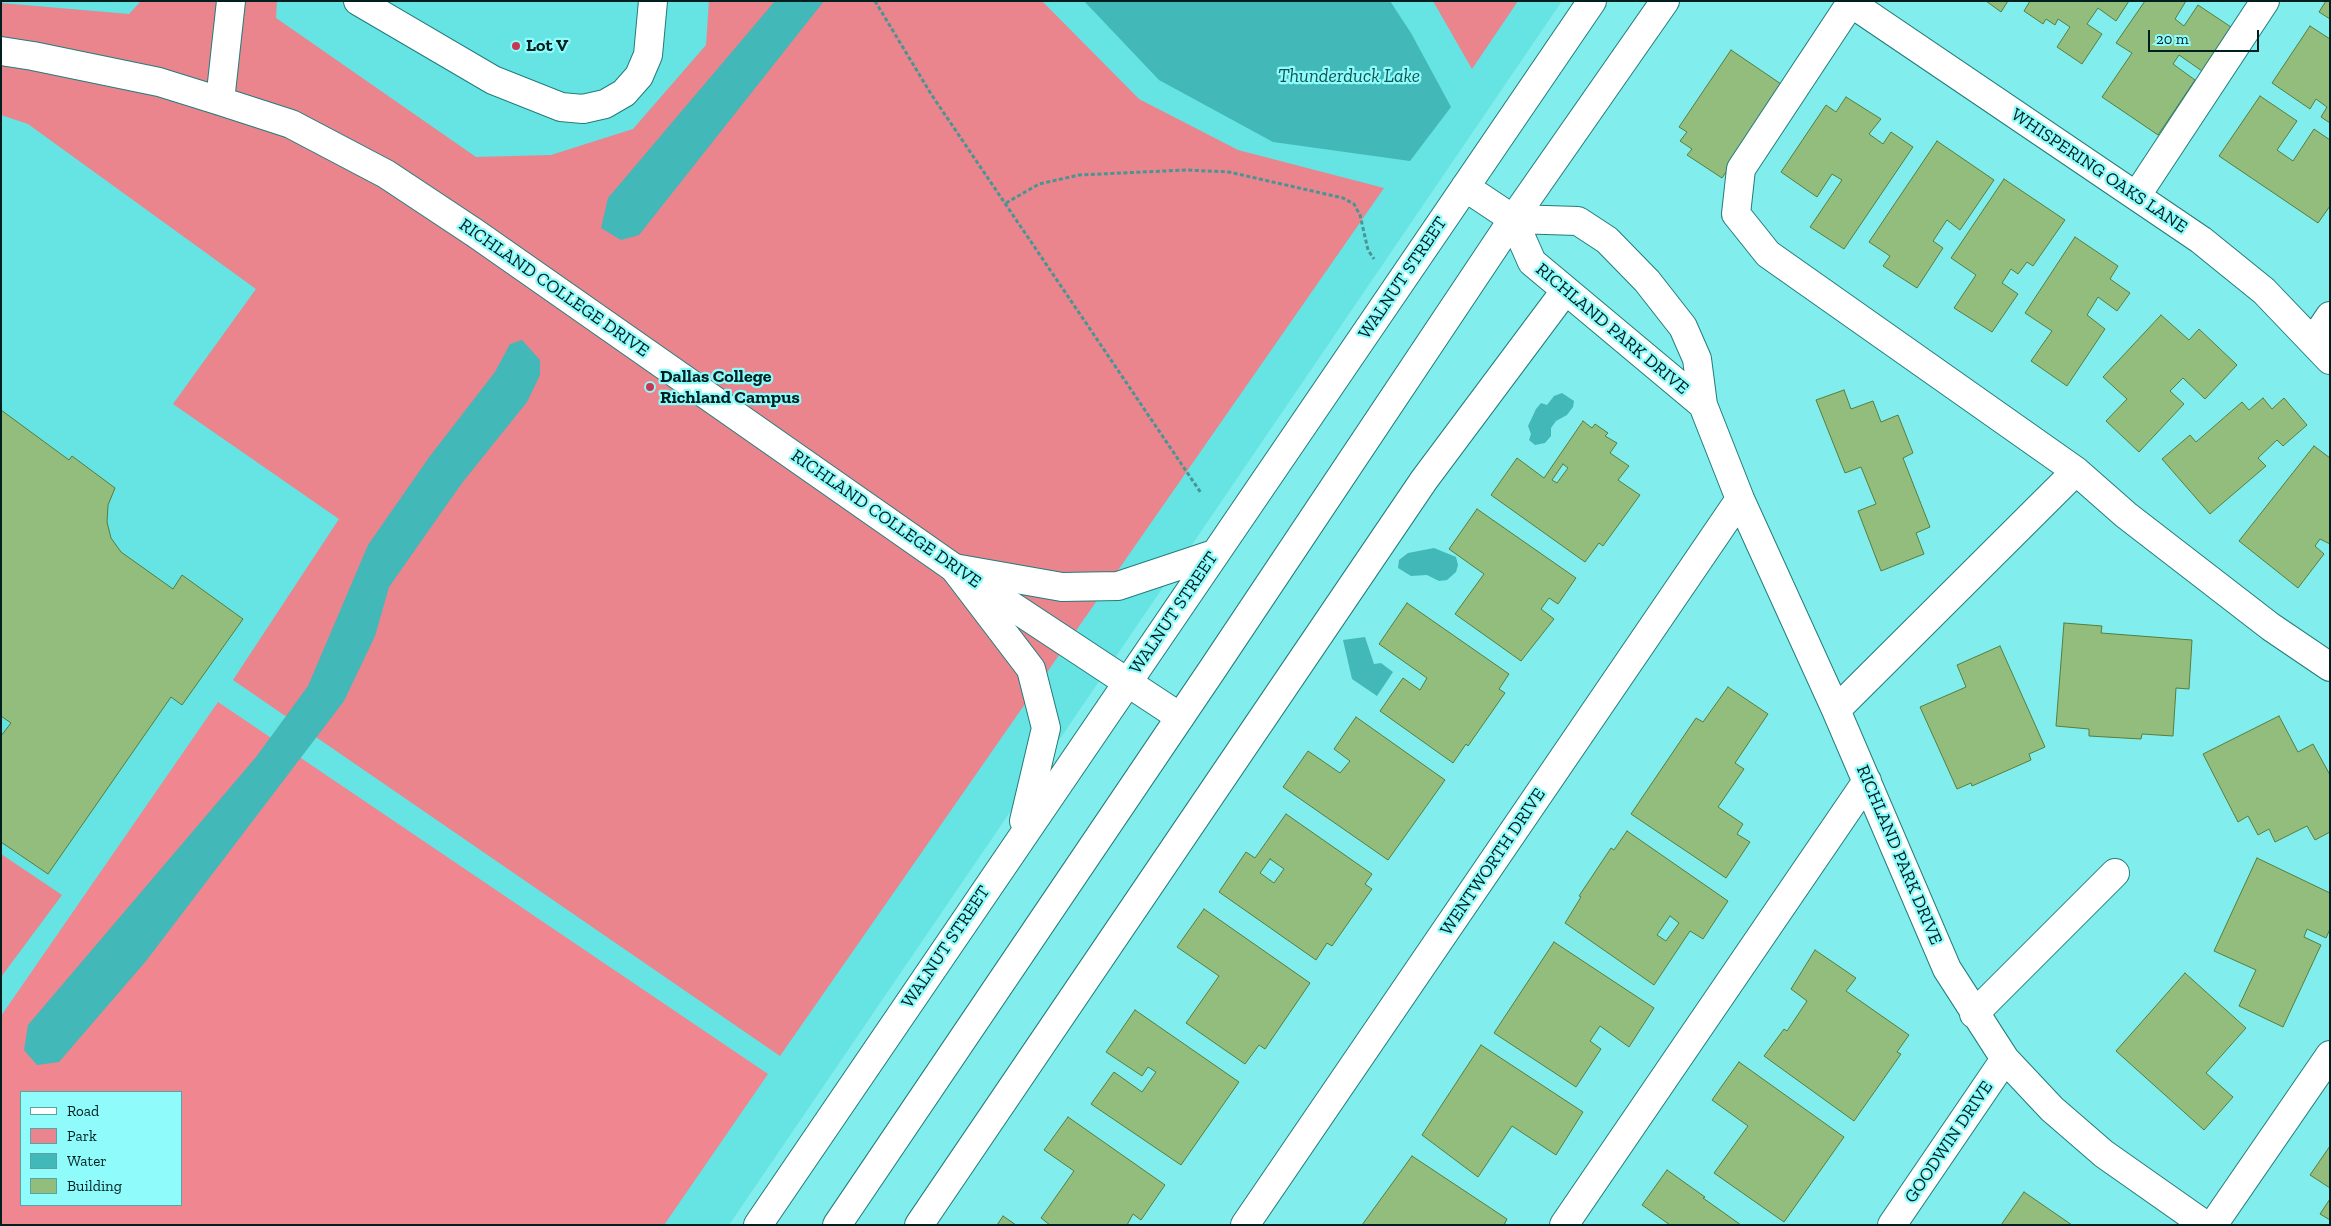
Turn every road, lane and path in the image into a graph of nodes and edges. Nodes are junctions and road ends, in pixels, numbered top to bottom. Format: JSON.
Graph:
{"nodes":[{"id":1,"x":232,"y":1,"type":"edge"},
{"id":2,"x":358,"y":1,"type":"edge"},
{"id":3,"x":653,"y":1,"type":"edge"},
{"id":4,"x":875,"y":1,"type":"edge"},
{"id":5,"x":1592,"y":1,"type":"edge"},
{"id":6,"x":1665,"y":1,"type":"edge"},
{"id":7,"x":2265,"y":1,"type":"edge"},
{"id":8,"x":1852,"y":2,"type":"edge"},
{"id":9,"x":1,"y":52,"type":"edge"},
{"id":10,"x":220,"y":101,"type":"junction"},
{"id":11,"x":1465,"y":187,"type":"junction"},
{"id":12,"x":2136,"y":195,"type":"junction"},
{"id":13,"x":1006,"y":203,"type":"junction"},
{"id":14,"x":1513,"y":219,"type":"junction"},
{"id":15,"x":1379,"y":266,"type":"dead end"},
{"id":16,"x":1565,"y":291,"type":"junction"},
{"id":17,"x":2330,"y":316,"type":"edge"},
{"id":18,"x":2321,"y":350,"type":"edge"},
{"id":19,"x":1703,"y":405,"type":"junction"},
{"id":20,"x":2076,"y":471,"type":"junction"},
{"id":21,"x":1201,"y":493,"type":"dead end"},
{"id":22,"x":1740,"y":498,"type":"junction"},
{"id":23,"x":1214,"y":554,"type":"junction"},
{"id":24,"x":954,"y":568,"type":"junction"},
{"id":25,"x":2330,"y":668,"type":"edge"},
{"id":26,"x":1127,"y":682,"type":"junction"},
{"id":27,"x":1836,"y":710,"type":"junction"},
{"id":28,"x":1180,"y":717,"type":"junction"},
{"id":29,"x":1867,"y":781,"type":"junction"},
{"id":30,"x":1020,"y":839,"type":"junction"},
{"id":31,"x":2115,"y":873,"type":"dead end"},
{"id":32,"x":1974,"y":1014,"type":"junction"},
{"id":33,"x":2330,"y":1055,"type":"edge"},
{"id":34,"x":2005,"y":1059,"type":"junction"},
{"id":35,"x":758,"y":1225,"type":"edge"},
{"id":36,"x":837,"y":1225,"type":"edge"},
{"id":37,"x":919,"y":1225,"type":"edge"},
{"id":38,"x":1245,"y":1225,"type":"edge"},
{"id":39,"x":1564,"y":1225,"type":"edge"},
{"id":40,"x":1892,"y":1225,"type":"edge"},
{"id":41,"x":2205,"y":1225,"type":"edge"},
{"id":42,"x":2213,"y":1225,"type":"edge"}],
"edges":[{"from":1,"to":10,"type":"street"},
{"from":2,"to":3,"type":"street"},
{"from":4,"to":13,"type":"path"},
{"from":5,"to":11,"type":"street","name":"WALNUT STREET"},
{"from":6,"to":14,"type":"street"},
{"from":7,"to":12,"type":"street"},
{"from":8,"to":12,"type":"street","name":"WHISPERING OAKS LANE"},
{"from":8,"to":20,"type":"street"},
{"from":9,"to":10,"type":"street","name":"RICHLAND COLLEGE DRIVE"},
{"from":10,"to":24,"type":"street","name":"RICHLAND COLLEGE DRIVE"},
{"from":11,"to":14,"type":"street"},
{"from":11,"to":23,"type":"street","name":"WALNUT STREET"},
{"from":12,"to":18,"type":"street","name":"WHISPERING OAKS LANE"},
{"from":13,"to":15,"type":"path"},
{"from":13,"to":21,"type":"path"},
{"from":14,"to":16,"type":"street","name":"RICHLAND PARK DRIVE"},
{"from":14,"to":19,"type":"street","name":"RICHLAND PARK DRIVE"},
{"from":14,"to":28,"type":"street"},
{"from":16,"to":19,"type":"street","name":"RICHLAND PARK DRIVE"},
{"from":16,"to":37,"type":"street"},
{"from":17,"to":18,"type":"street"},
{"from":19,"to":22,"type":"street","name":"RICHLAND PARK DRIVE"},
{"from":20,"to":25,"type":"street"},
{"from":20,"to":27,"type":"street"},
{"from":22,"to":27,"type":"street","name":"RICHLAND PARK DRIVE"},
{"from":22,"to":38,"type":"street","name":"WENTWORTH DRIVE"},
{"from":23,"to":24,"type":"street"},
{"from":23,"to":26,"type":"street","name":"WALNUT STREET"},
{"from":24,"to":26,"type":"street","name":"RICHLAND COLLEGE DRIVE"},
{"from":24,"to":30,"type":"street"},
{"from":26,"to":28,"type":"street","name":"RICHLAND COLLEGE DRIVE"},
{"from":26,"to":30,"type":"street","name":"WALNUT STREET"},
{"from":27,"to":29,"type":"street","name":"RICHLAND PARK DRIVE"},
{"from":28,"to":36,"type":"street"},
{"from":29,"to":32,"type":"street","name":"RICHLAND PARK DRIVE"},
{"from":29,"to":39,"type":"street"},
{"from":30,"to":35,"type":"street","name":"WALNUT STREET"},
{"from":31,"to":32,"type":"street"},
{"from":32,"to":34,"type":"street","name":"RICHLAND PARK DRIVE"},
{"from":33,"to":42,"type":"street"},
{"from":34,"to":40,"type":"street","name":"GOODWIN DRIVE"},
{"from":34,"to":41,"type":"street","name":"RICHLAND PARK DRIVE"}]}
